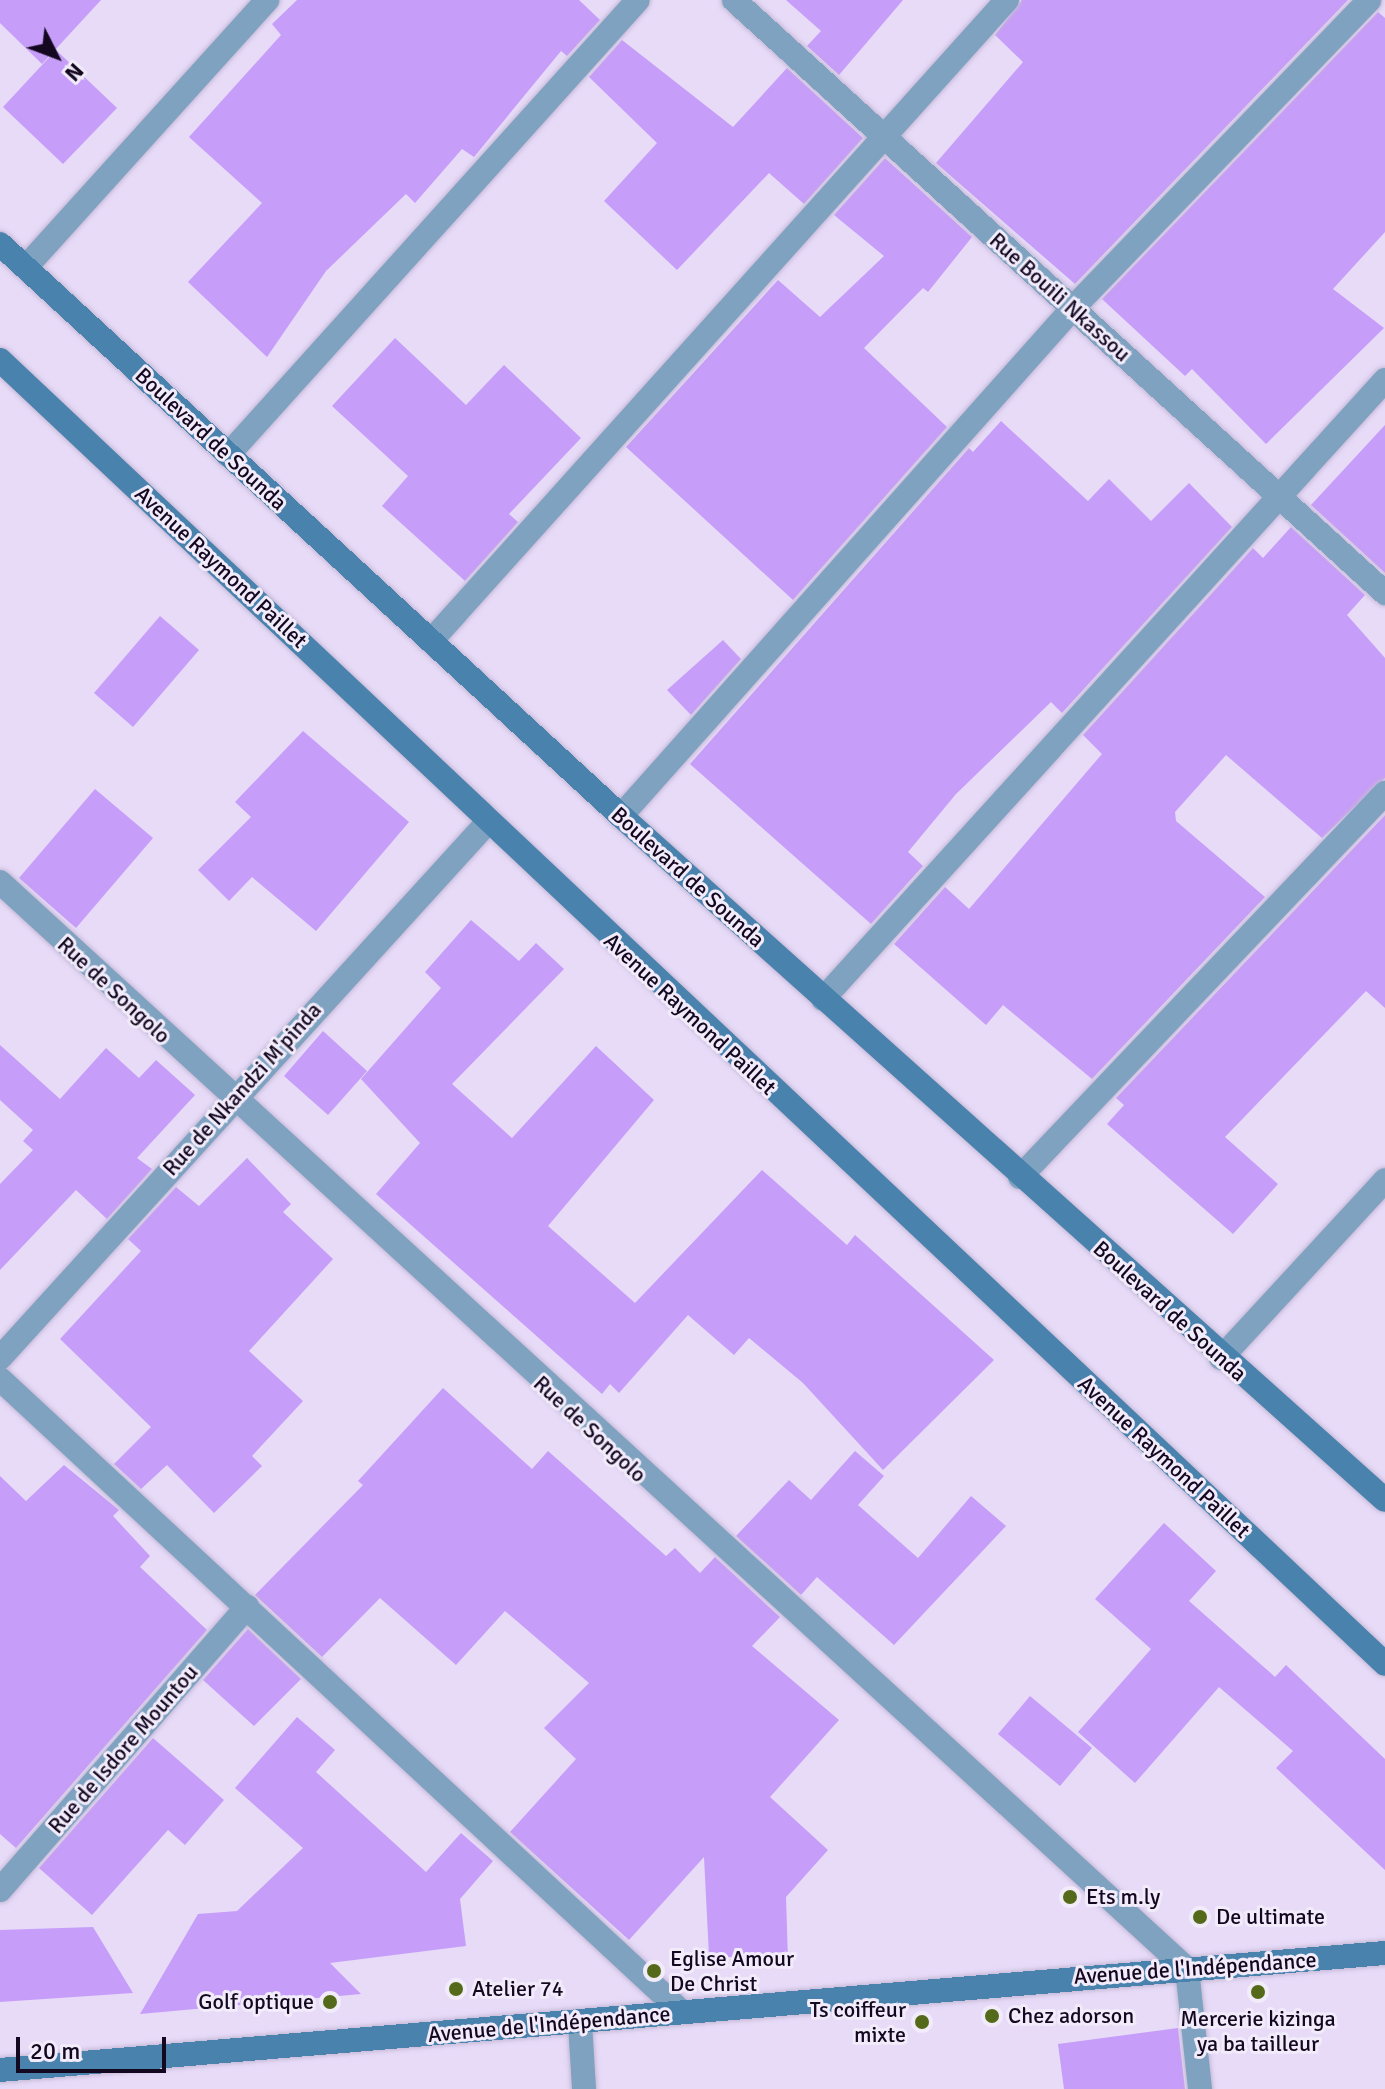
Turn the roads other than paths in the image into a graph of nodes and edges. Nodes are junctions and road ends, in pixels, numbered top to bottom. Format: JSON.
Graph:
{"nodes":[{"id":1,"x":267,"y":0,"type":"edge"},
{"id":2,"x":638,"y":0,"type":"edge"},
{"id":3,"x":734,"y":0,"type":"edge"},
{"id":4,"x":1007,"y":0,"type":"edge"},
{"id":5,"x":1369,"y":0,"type":"edge"},
{"id":6,"x":882,"y":135,"type":"junction"},
{"id":7,"x":0,"y":244,"type":"edge"},
{"id":8,"x":26,"y":267,"type":"junction"},
{"id":9,"x":1073,"y":308,"type":"junction"},
{"id":10,"x":0,"y":360,"type":"edge"},
{"id":11,"x":1385,"y":380,"type":"edge"},
{"id":12,"x":228,"y":455,"type":"junction"},
{"id":13,"x":1279,"y":497,"type":"junction"},
{"id":14,"x":1385,"y":593,"type":"edge"},
{"id":15,"x":431,"y":641,"type":"junction"},
{"id":16,"x":1385,"y":793,"type":"edge"},
{"id":17,"x":621,"y":816,"type":"junction"},
{"id":18,"x":487,"y":823,"type":"junction"},
{"id":19,"x":0,"y":882,"type":"edge"},
{"id":20,"x":823,"y":999,"type":"junction"},
{"id":21,"x":231,"y":1100,"type":"junction"},
{"id":22,"x":1020,"y":1177,"type":"junction"},
{"id":23,"x":1385,"y":1180,"type":"edge"},
{"id":24,"x":0,"y":1358,"type":"edge"},
{"id":25,"x":1221,"y":1358,"type":"junction"},
{"id":26,"x":0,"y":1379,"type":"edge"},
{"id":27,"x":1385,"y":1500,"type":"edge"},
{"id":28,"x":247,"y":1607,"type":"junction"},
{"id":29,"x":1385,"y":1664,"type":"edge"},
{"id":30,"x":0,"y":1890,"type":"edge"},
{"id":31,"x":1385,"y":1953,"type":"edge"},
{"id":32,"x":1187,"y":1969,"type":"junction"},
{"id":33,"x":682,"y":2012,"type":"junction"},
{"id":34,"x":580,"y":2023,"type":"junction"},
{"id":35,"x":0,"y":2070,"type":"edge"},
{"id":36,"x":584,"y":2089,"type":"edge"},
{"id":37,"x":1200,"y":2089,"type":"edge"}],
"edges":[{"from":1,"to":8,"type":"street"},
{"from":2,"to":12,"type":"street"},
{"from":3,"to":6,"type":"street","name":"Rue Bouili Nkassou"},
{"from":4,"to":6,"type":"street"},
{"from":5,"to":9,"type":"street"},
{"from":6,"to":9,"type":"street","name":"Rue Bouili Nkassou"},
{"from":6,"to":15,"type":"street"},
{"from":7,"to":8,"type":"main road","name":"Boulevard de Sounda"},
{"from":8,"to":12,"type":"main road","name":"Boulevard de Sounda"},
{"from":9,"to":13,"type":"street","name":"Rue Bouili Nkassou"},
{"from":9,"to":17,"type":"street"},
{"from":10,"to":18,"type":"main road","name":"Avenue Raymond Paillet"},
{"from":11,"to":13,"type":"street"},
{"from":12,"to":15,"type":"main road","name":"Boulevard de Sounda"},
{"from":13,"to":14,"type":"street","name":"Rue Bouili Nkassou"},
{"from":13,"to":20,"type":"street"},
{"from":15,"to":17,"type":"main road","name":"Boulevard de Sounda"},
{"from":16,"to":22,"type":"street"},
{"from":17,"to":20,"type":"main road","name":"Boulevard de Sounda"},
{"from":18,"to":21,"type":"street","name":"Rue de Nkandzi M'pinda"},
{"from":18,"to":29,"type":"main road","name":"Avenue Raymond Paillet"},
{"from":19,"to":21,"type":"street","name":"Rue de Songolo"},
{"from":20,"to":22,"type":"main road","name":"Boulevard de Sounda"},
{"from":21,"to":24,"type":"street","name":"Rue de Nkandzi M'pinda"},
{"from":21,"to":32,"type":"street","name":"Rue de Songolo"},
{"from":22,"to":25,"type":"main road","name":"Boulevard de Sounda"},
{"from":23,"to":25,"type":"street"},
{"from":25,"to":27,"type":"main road","name":"Boulevard de Sounda"},
{"from":26,"to":28,"type":"street"},
{"from":28,"to":30,"type":"street","name":"Rue de Isdore Mountou"},
{"from":28,"to":33,"type":"street"},
{"from":31,"to":32,"type":"main road","name":"Avenue de l'Indépendance"},
{"from":32,"to":33,"type":"main road","name":"Avenue de l'Indépendance"},
{"from":32,"to":37,"type":"street"},
{"from":33,"to":34,"type":"main road","name":"Avenue de l'Indépendance"},
{"from":34,"to":35,"type":"main road","name":"Avenue de l'Indépendance"},
{"from":34,"to":36,"type":"street"}]}
